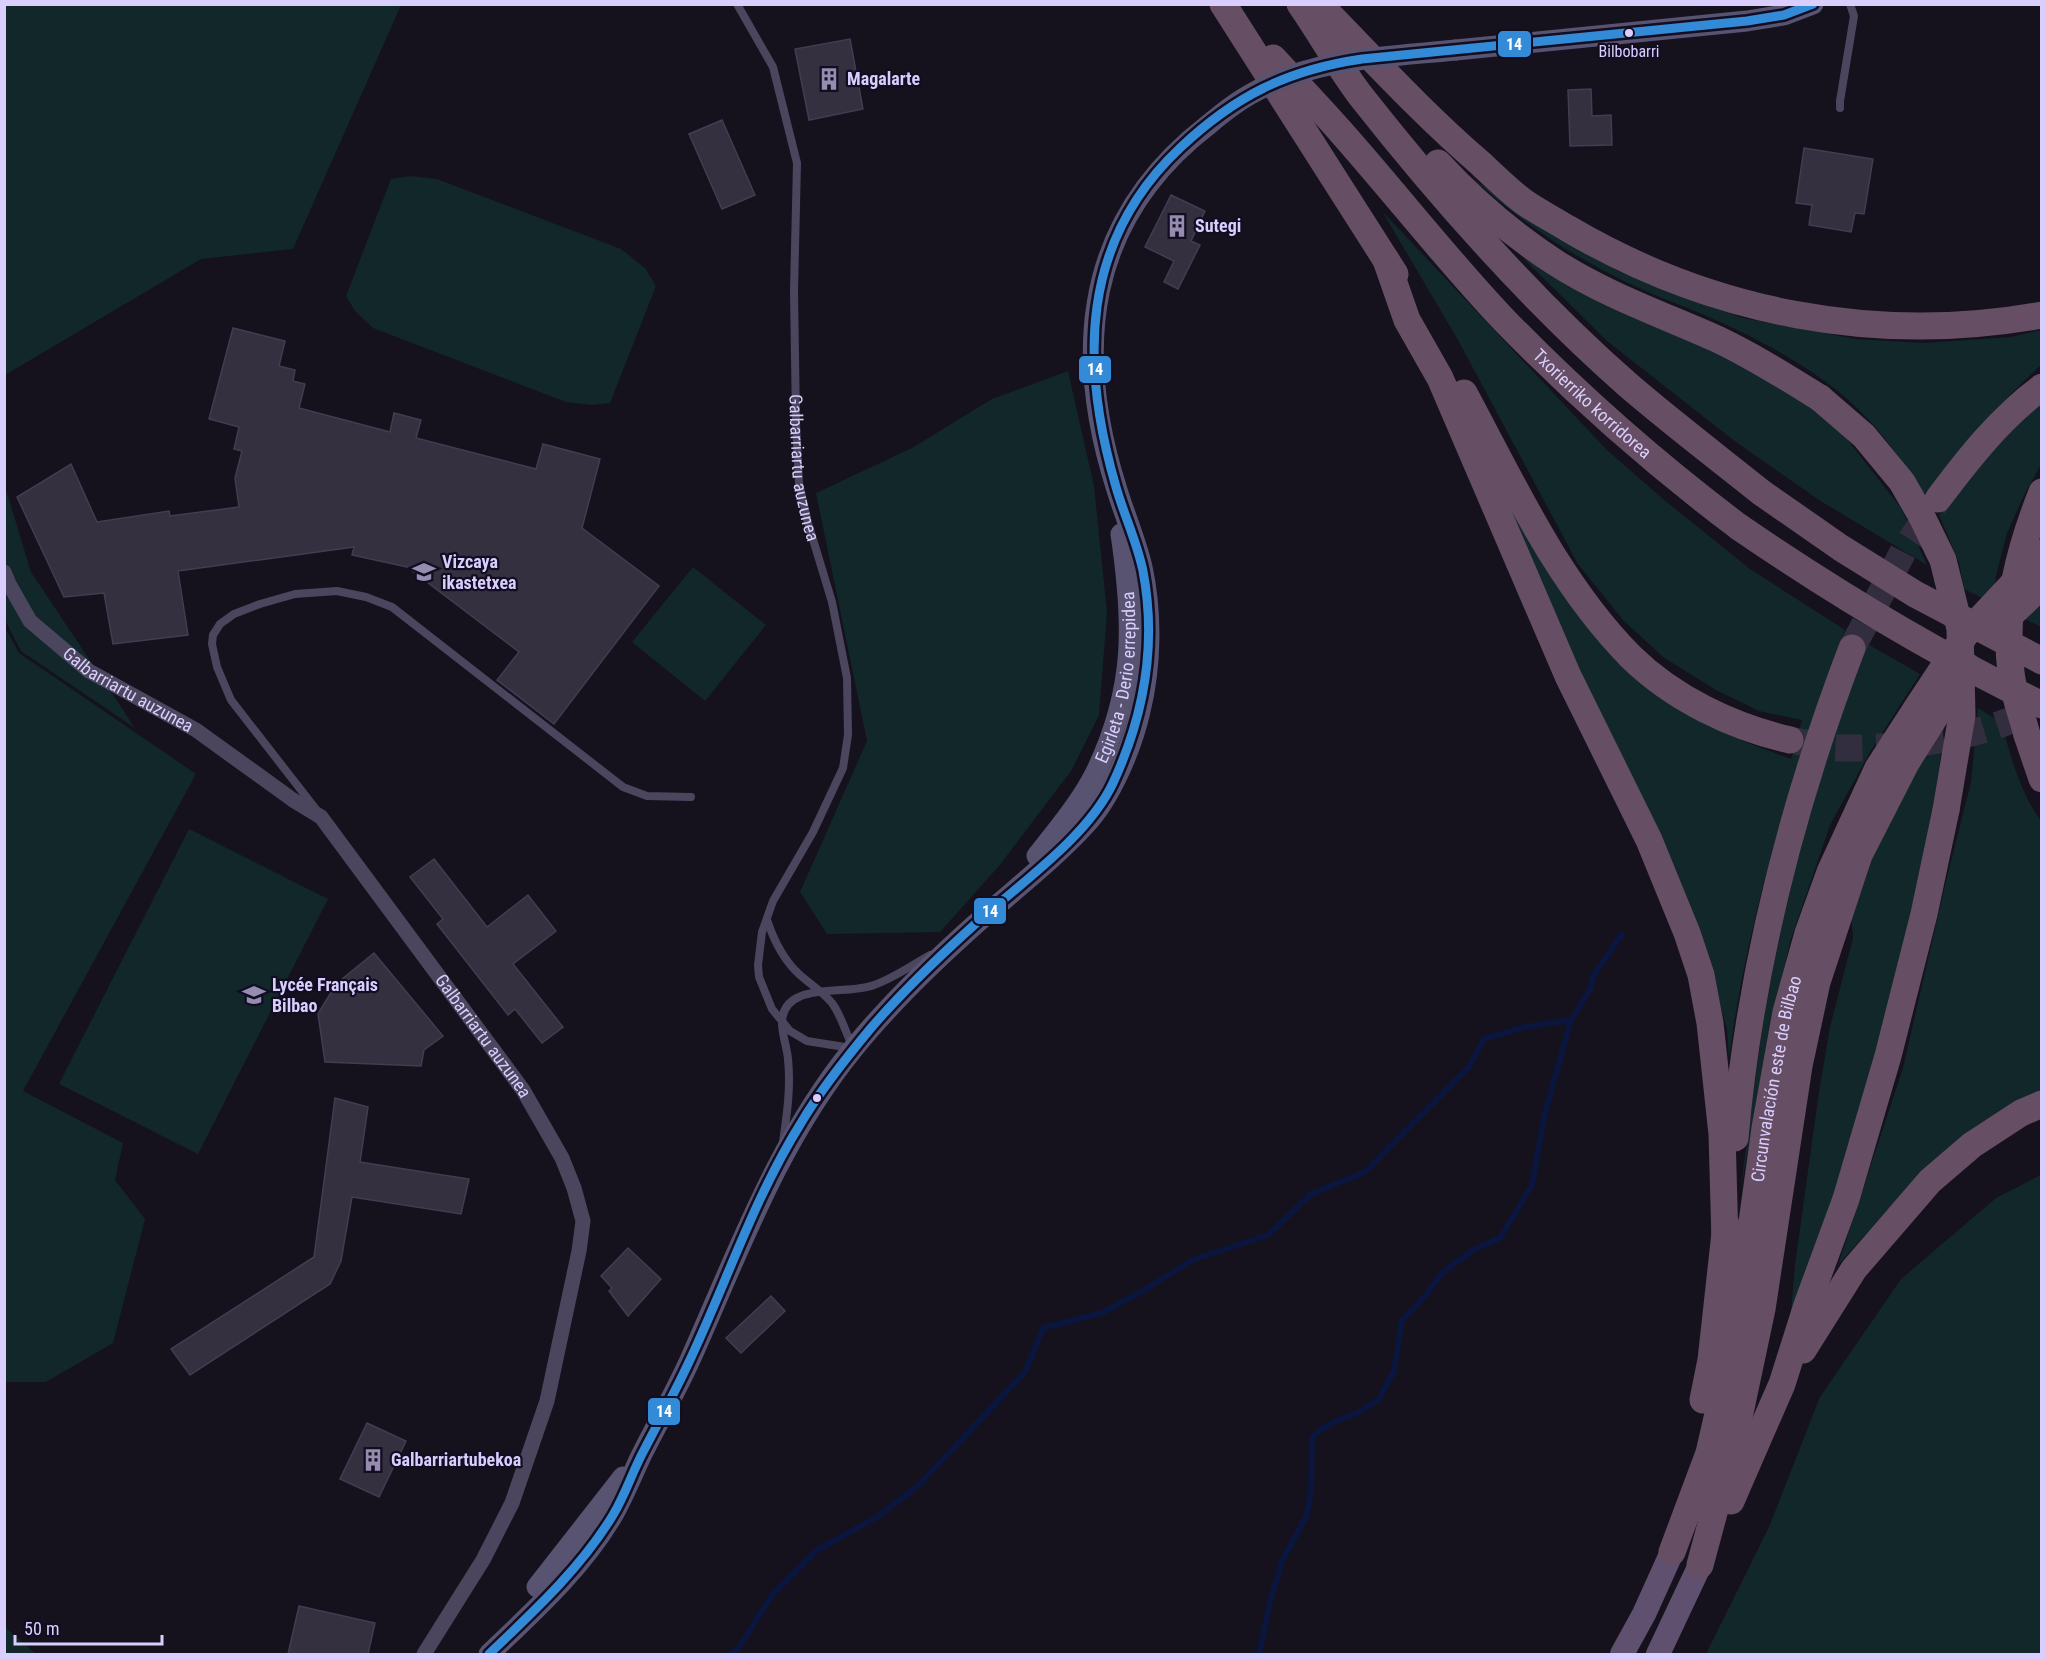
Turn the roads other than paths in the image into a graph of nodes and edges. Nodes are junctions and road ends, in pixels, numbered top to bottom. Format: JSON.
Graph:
{"nodes":[{"id":1,"x":737,"y":4,"type":"edge"},
{"id":2,"x":1223,"y":4,"type":"edge"},
{"id":3,"x":1813,"y":4,"type":"edge"},
{"id":4,"x":1850,"y":4,"type":"edge"},
{"id":5,"x":1308,"y":7,"type":"edge"},
{"id":6,"x":1840,"y":108,"type":"dead end"},
{"id":7,"x":1386,"y":260,"type":"junction"},
{"id":8,"x":2042,"y":315,"type":"edge"},
{"id":9,"x":2035,"y":391,"type":"edge"},
{"id":10,"x":2042,"y":492,"type":"edge"},
{"id":11,"x":1938,"y":499,"type":"tunnel mouth"},
{"id":12,"x":2042,"y":553,"type":"edge"},
{"id":13,"x":4,"y":572,"type":"edge"},
{"id":14,"x":2042,"y":585,"type":"edge"},
{"id":15,"x":1852,"y":648,"type":"tunnel mouth"},
{"id":16,"x":2042,"y":661,"type":"edge"},
{"id":17,"x":2042,"y":705,"type":"edge"},
{"id":18,"x":1790,"y":740,"type":"tunnel mouth"},
{"id":19,"x":2042,"y":779,"type":"edge"},
{"id":20,"x":691,"y":797,"type":"dead end"},
{"id":21,"x":321,"y":817,"type":"junction"},
{"id":22,"x":767,"y":920,"type":"junction"},
{"id":23,"x":961,"y":938,"type":"junction"},
{"id":24,"x":820,"y":992,"type":"junction"},
{"id":25,"x":782,"y":1023,"type":"junction"},
{"id":26,"x":854,"y":1049,"type":"junction"},
{"id":27,"x":2042,"y":1104,"type":"edge"},
{"id":28,"x":780,"y":1160,"type":"junction"},
{"id":29,"x":1725,"y":1241,"type":"junction"},
{"id":30,"x":1782,"y":1384,"type":"junction"},
{"id":31,"x":642,"y":1453,"type":"junction"},
{"id":32,"x":1672,"y":1552,"type":"junction"},
{"id":33,"x":1700,"y":1565,"type":"junction"},
{"id":34,"x":424,"y":1654,"type":"edge"},
{"id":35,"x":476,"y":1654,"type":"edge"},
{"id":36,"x":489,"y":1654,"type":"edge"},
{"id":37,"x":1622,"y":1654,"type":"edge"},
{"id":38,"x":1658,"y":1654,"type":"edge"}],
"edges":[{"from":1,"to":22,"type":"lane","name":"Galbarriartu auzunea"},
{"from":2,"to":7,"type":"highway"},
{"from":2,"to":17,"type":"highway","name":"Txorierriko korridorea","bridge":true},
{"from":3,"to":23,"type":"street","name":"Egirleta - Derio errepidea","bridge":true},
{"from":4,"to":6,"type":"lane"},
{"from":5,"to":8,"type":"highway"},
{"from":5,"to":16,"type":"highway","bridge":true},
{"from":5,"to":30,"type":"highway","bridge":true},
{"from":7,"to":18,"type":"highway"},
{"from":7,"to":29,"type":"highway"},
{"from":9,"to":11,"type":"highway"},
{"from":10,"to":19,"type":"highway","bridge":true},
{"from":12,"to":32,"type":"highway","name":"Circunvalación este de Bilbao"},
{"from":13,"to":21,"type":"street","name":"Galbarriartu auzunea"},
{"from":14,"to":33,"type":"highway","name":"Circunvalación este de Bilbao"},
{"from":15,"to":29,"type":"highway"},
{"from":20,"to":21,"type":"lane"},
{"from":21,"to":34,"type":"street","name":"Galbarriartu auzunea"},
{"from":22,"to":24,"type":"lane"},
{"from":22,"to":25,"type":"lane","name":"Galbarriartu auzunea"},
{"from":23,"to":24,"type":"lane"},
{"from":23,"to":26,"type":"street","name":"Egirleta - Derio errepidea"},
{"from":24,"to":25,"type":"lane"},
{"from":24,"to":26,"type":"lane"},
{"from":25,"to":26,"type":"lane"},
{"from":25,"to":28,"type":"lane"},
{"from":26,"to":28,"type":"street"},
{"from":27,"to":30,"type":"highway"},
{"from":28,"to":31,"type":"street"},
{"from":29,"to":32,"type":"highway"},
{"from":30,"to":33,"type":"highway"},
{"from":31,"to":35,"type":"street"},
{"from":31,"to":36,"type":"street"},
{"from":32,"to":37,"type":"main road","name":"Circunvalación este de Bilbao"},
{"from":33,"to":38,"type":"main road","name":"Circunvalación este de Bilbao"}]}
